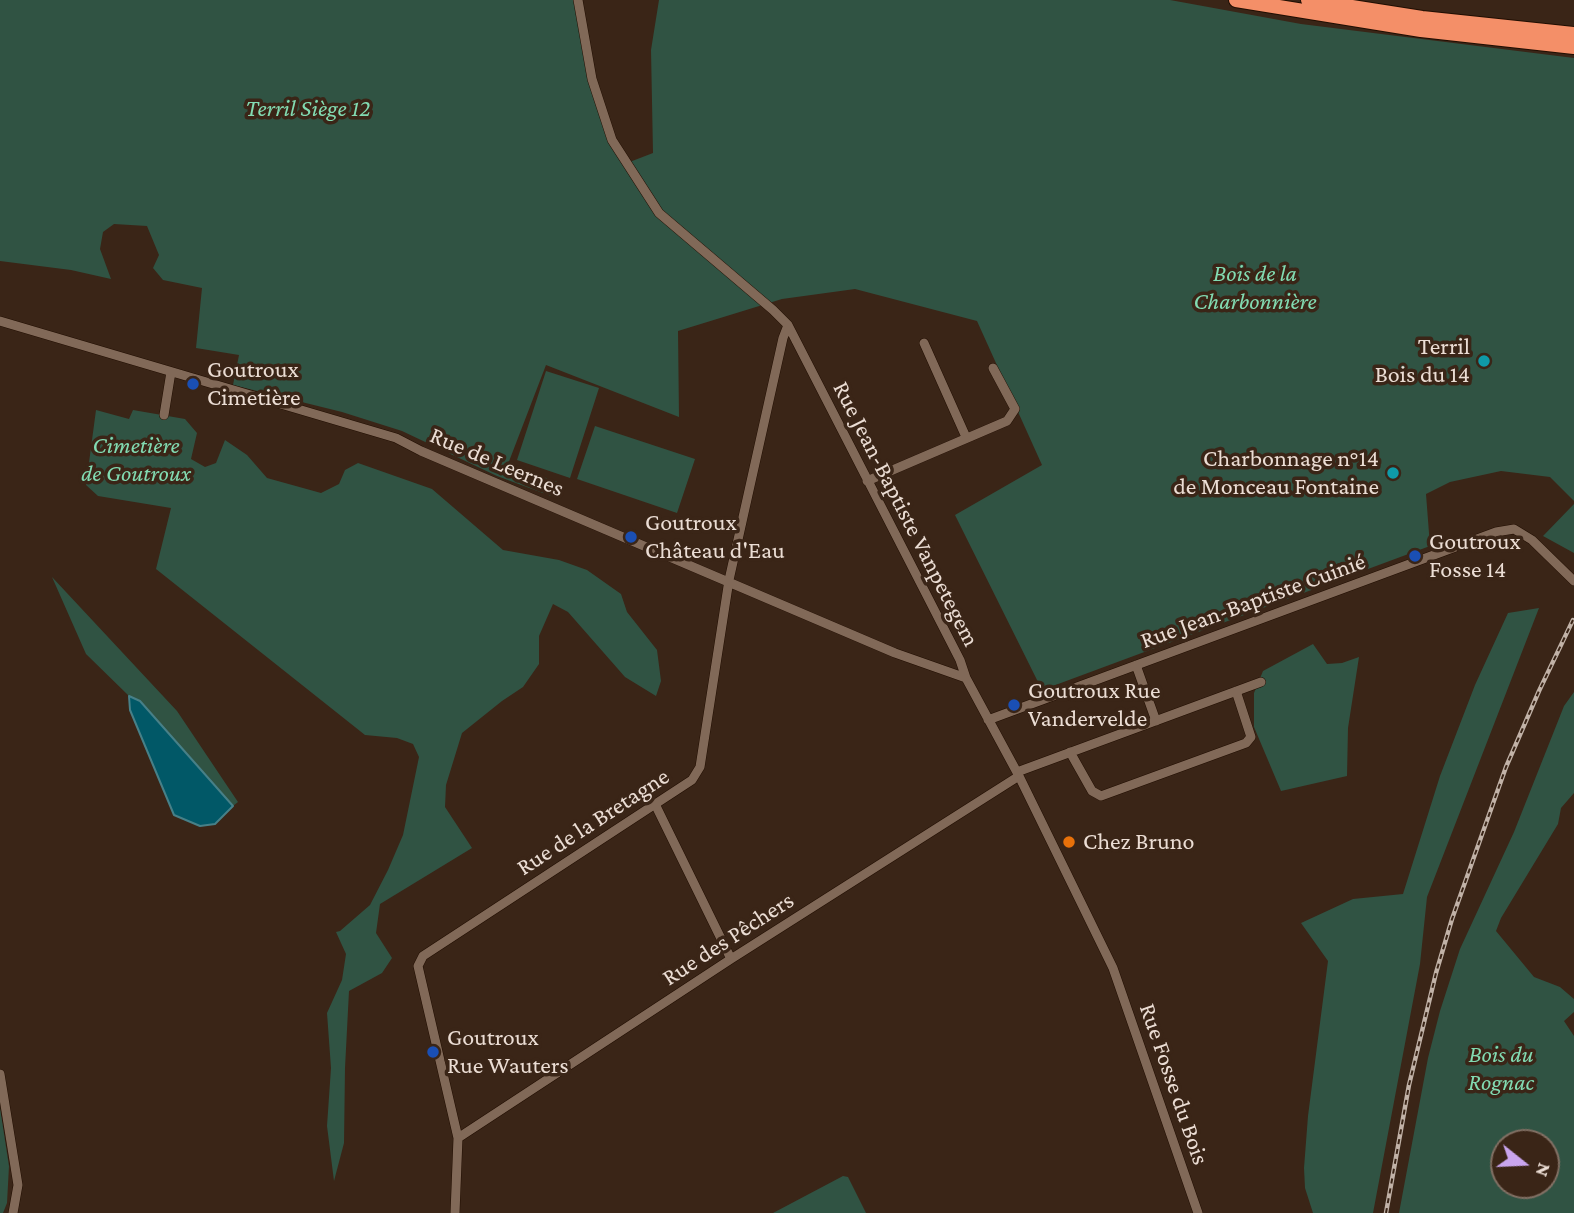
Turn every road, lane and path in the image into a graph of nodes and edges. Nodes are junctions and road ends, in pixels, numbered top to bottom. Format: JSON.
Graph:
{"nodes":[{"id":1,"x":578,"y":0,"type":"edge"},
{"id":2,"x":1236,"y":0,"type":"edge"},
{"id":3,"x":1308,"y":0,"type":"edge"},
{"id":4,"x":1574,"y":34,"type":"edge"},
{"id":5,"x":1574,"y":47,"type":"edge"},
{"id":6,"x":0,"y":321,"type":"edge"},
{"id":7,"x":788,"y":325,"type":"junction"},
{"id":8,"x":923,"y":344,"type":"dead end"},
{"id":9,"x":993,"y":368,"type":"dead end"},
{"id":10,"x":171,"y":372,"type":"junction"},
{"id":11,"x":164,"y":415,"type":"dead end"},
{"id":12,"x":966,"y":438,"type":"junction"},
{"id":13,"x":867,"y":481,"type":"junction"},
{"id":14,"x":729,"y":580,"type":"junction"},
{"id":15,"x":1574,"y":581,"type":"edge"},
{"id":16,"x":1136,"y":665,"type":"junction"},
{"id":17,"x":966,"y":678,"type":"junction"},
{"id":18,"x":1261,"y":682,"type":"dead end"},
{"id":19,"x":1236,"y":691,"type":"junction"},
{"id":20,"x":988,"y":720,"type":"junction"},
{"id":21,"x":1156,"y":721,"type":"junction"},
{"id":22,"x":1070,"y":752,"type":"junction"},
{"id":23,"x":1018,"y":774,"type":"junction"},
{"id":24,"x":655,"y":804,"type":"junction"},
{"id":25,"x":731,"y":959,"type":"junction"},
{"id":26,"x":0,"y":1074,"type":"edge"},
{"id":27,"x":458,"y":1138,"type":"junction"},
{"id":28,"x":13,"y":1213,"type":"edge"},
{"id":29,"x":455,"y":1213,"type":"edge"},
{"id":30,"x":1198,"y":1213,"type":"edge"}],
"edges":[{"from":1,"to":7,"type":"street","name":"Rue Jean-Baptiste Vanpetegem"},
{"from":2,"to":5,"type":"highway"},
{"from":3,"to":4,"type":"highway"},
{"from":6,"to":10,"type":"street","name":"Rue de Leernes"},
{"from":7,"to":13,"type":"street","name":"Rue Jean-Baptiste Vanpetegem"},
{"from":7,"to":14,"type":"street","name":"Rue de la Bretagne"},
{"from":8,"to":12,"type":"street"},
{"from":9,"to":12,"type":"street"},
{"from":10,"to":11,"type":"street"},
{"from":10,"to":14,"type":"street","name":"Rue de Leernes"},
{"from":12,"to":13,"type":"street"},
{"from":13,"to":17,"type":"street","name":"Rue Jean-Baptiste Vanpetegem"},
{"from":14,"to":17,"type":"street","name":"Rue de Leernes"},
{"from":14,"to":24,"type":"street","name":"Rue de la Bretagne"},
{"from":15,"to":16,"type":"street","name":"Rue Jean-Baptiste Cuinié"},
{"from":16,"to":20,"type":"street","name":"Rue Jean-Baptiste Cuinié"},
{"from":16,"to":21,"type":"street"},
{"from":17,"to":20,"type":"street","name":"Rue Jean-Baptiste Vanpetegem"},
{"from":18,"to":19,"type":"street","name":"Rue des Pêchers"},
{"from":19,"to":21,"type":"street","name":"Rue des Pêchers"},
{"from":19,"to":22,"type":"street"},
{"from":20,"to":23,"type":"street","name":"Rue Jean-Baptiste Vanpetegem"},
{"from":21,"to":22,"type":"street","name":"Rue des Pêchers"},
{"from":22,"to":23,"type":"street","name":"Rue des Pêchers"},
{"from":23,"to":25,"type":"street","name":"Rue des Pêchers"},
{"from":23,"to":30,"type":"street","name":"Rue Fosse du Bois"},
{"from":24,"to":25,"type":"street"},
{"from":24,"to":27,"type":"street","name":"Rue de la Bretagne"},
{"from":25,"to":27,"type":"street","name":"Rue des Pêchers"},
{"from":26,"to":28,"type":"street"},
{"from":27,"to":29,"type":"street"}]}
